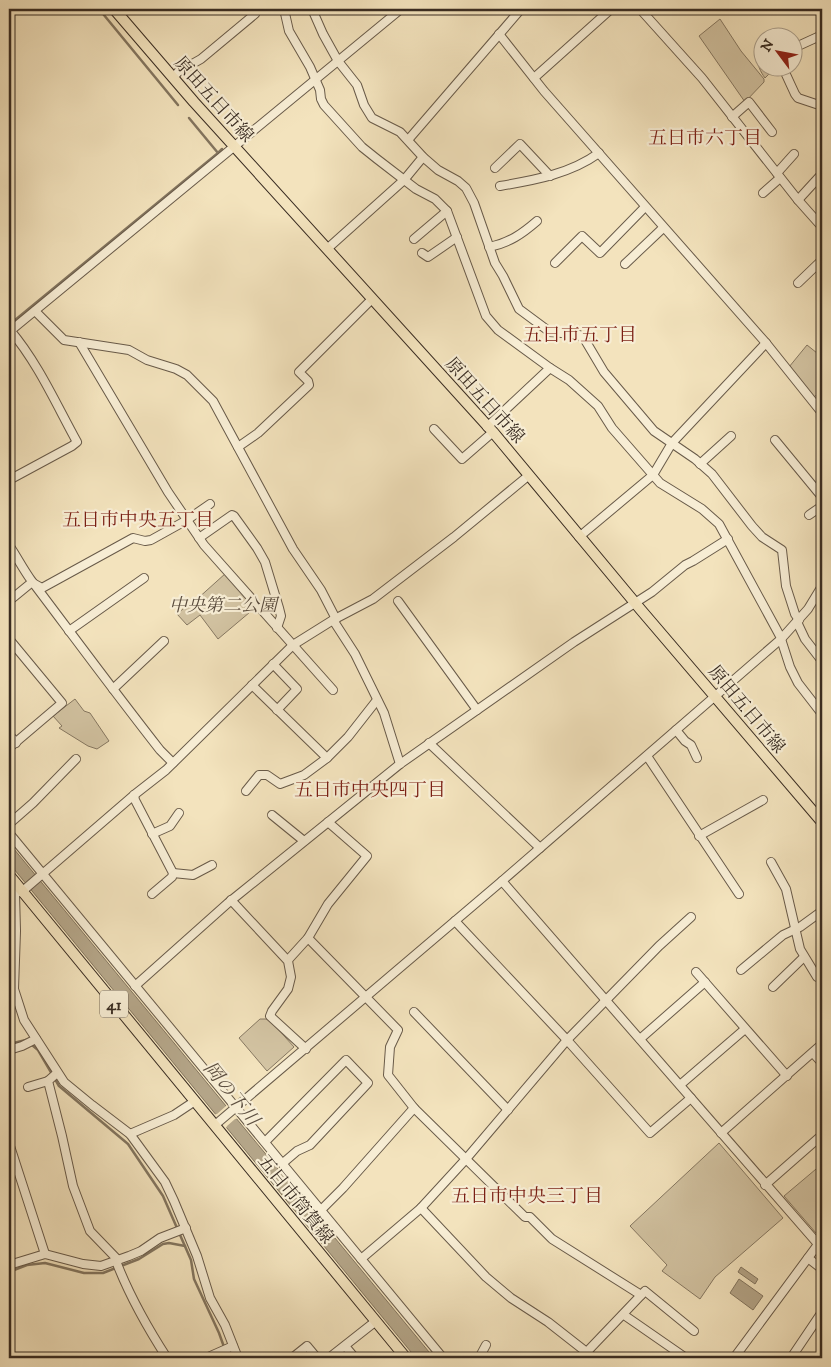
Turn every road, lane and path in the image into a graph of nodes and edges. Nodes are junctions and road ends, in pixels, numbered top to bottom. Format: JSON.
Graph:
{"nodes":[{"id":1,"x":114,"y":9,"type":"edge"},
{"id":2,"x":284,"y":9,"type":"edge"},
{"id":3,"x":312,"y":9,"type":"edge"},
{"id":4,"x":401,"y":9,"type":"edge"},
{"id":5,"x":521,"y":9,"type":"edge"},
{"id":6,"x":611,"y":9,"type":"edge"},
{"id":7,"x":640,"y":9,"type":"edge"},
{"id":8,"x":255,"y":14,"type":"dead end"},
{"id":9,"x":499,"y":34,"type":"junction"},
{"id":10,"x":822,"y":34,"type":"edge"},
{"id":11,"x":804,"y":43,"type":"edge"},
{"id":12,"x":338,"y":60,"type":"junction"},
{"id":13,"x":173,"y":78,"type":"junction"},
{"id":14,"x":534,"y":78,"type":"junction"},
{"id":15,"x":788,"y":78,"type":"edge"},
{"id":16,"x":315,"y":80,"type":"junction"},
{"id":17,"x":822,"y":106,"type":"edge"},
{"id":18,"x":732,"y":117,"type":"junction"},
{"id":19,"x":772,"y":132,"type":"dead end"},
{"id":20,"x":408,"y":140,"type":"junction"},
{"id":21,"x":234,"y":147,"type":"junction"},
{"id":22,"x":599,"y":153,"type":"junction"},
{"id":23,"x":794,"y":154,"type":"dead end"},
{"id":24,"x":423,"y":157,"type":"junction"},
{"id":25,"x":494,"y":168,"type":"dead end"},
{"id":26,"x":550,"y":176,"type":"junction"},
{"id":27,"x":778,"y":176,"type":"junction"},
{"id":28,"x":820,"y":176,"type":"dead end"},
{"id":29,"x":404,"y":180,"type":"junction"},
{"id":30,"x":500,"y":186,"type":"dead end"},
{"id":31,"x":763,"y":193,"type":"dead end"},
{"id":32,"x":798,"y":200,"type":"junction"},
{"id":33,"x":645,"y":207,"type":"junction"},
{"id":34,"x":447,"y":211,"type":"junction"},
{"id":35,"x":537,"y":220,"type":"dead end"},
{"id":36,"x":822,"y":227,"type":"edge"},
{"id":37,"x":663,"y":228,"type":"junction"},
{"id":38,"x":416,"y":235,"type":"dead end"},
{"id":39,"x":457,"y":237,"type":"junction"},
{"id":40,"x":489,"y":247,"type":"junction"},
{"id":41,"x":327,"y":249,"type":"junction"},
{"id":42,"x":427,"y":257,"type":"dead end"},
{"id":43,"x":822,"y":260,"type":"edge"},
{"id":44,"x":555,"y":263,"type":"dead end"},
{"id":45,"x":625,"y":264,"type":"dead end"},
{"id":46,"x":798,"y":283,"type":"dead end"},
{"id":47,"x":372,"y":299,"type":"junction"},
{"id":48,"x":35,"y":311,"type":"junction"},
{"id":49,"x":10,"y":331,"type":"edge"},
{"id":50,"x":79,"y":342,"type":"junction"},
{"id":51,"x":766,"y":343,"type":"junction"},
{"id":52,"x":550,"y":368,"type":"junction"},
{"id":53,"x":822,"y":413,"type":"edge"},
{"id":54,"x":434,"y":429,"type":"dead end"},
{"id":55,"x":490,"y":430,"type":"junction"},
{"id":56,"x":731,"y":436,"type":"dead end"},
{"id":57,"x":775,"y":440,"type":"dead end"},
{"id":58,"x":672,"y":443,"type":"junction"},
{"id":59,"x":238,"y":447,"type":"junction"},
{"id":60,"x":700,"y":464,"type":"junction"},
{"id":61,"x":528,"y":476,"type":"junction"},
{"id":62,"x":653,"y":476,"type":"junction"},
{"id":63,"x":9,"y":480,"type":"edge"},
{"id":64,"x":822,"y":497,"type":"edge"},
{"id":65,"x":210,"y":504,"type":"dead end"},
{"id":66,"x":822,"y":506,"type":"edge"},
{"id":67,"x":810,"y":515,"type":"dead end"},
{"id":68,"x":186,"y":520,"type":"junction"},
{"id":69,"x":580,"y":537,"type":"junction"},
{"id":70,"x":199,"y":538,"type":"junction"},
{"id":71,"x":728,"y":539,"type":"junction"},
{"id":72,"x":9,"y":545,"type":"edge"},
{"id":73,"x":144,"y":578,"type":"dead end"},
{"id":74,"x":33,"y":583,"type":"junction"},
{"id":75,"x":822,"y":587,"type":"edge"},
{"id":76,"x":9,"y":601,"type":"edge"},
{"id":77,"x":398,"y":601,"type":"dead end"},
{"id":78,"x":635,"y":602,"type":"junction"},
{"id":79,"x":335,"y":619,"type":"junction"},
{"id":80,"x":798,"y":621,"type":"junction"},
{"id":81,"x":278,"y":628,"type":"junction"},
{"id":82,"x":69,"y":631,"type":"junction"},
{"id":83,"x":9,"y":639,"type":"edge"},
{"id":84,"x":781,"y":639,"type":"junction"},
{"id":85,"x":164,"y":642,"type":"dead end"},
{"id":86,"x":293,"y":645,"type":"junction"},
{"id":87,"x":822,"y":660,"type":"edge"},
{"id":88,"x":273,"y":664,"type":"junction"},
{"id":89,"x":252,"y":685,"type":"junction"},
{"id":90,"x":113,"y":689,"type":"junction"},
{"id":91,"x":334,"y":690,"type":"dead end"},
{"id":92,"x":715,"y":696,"type":"junction"},
{"id":93,"x":377,"y":700,"type":"junction"},
{"id":94,"x":277,"y":710,"type":"junction"},
{"id":95,"x":477,"y":710,"type":"junction"},
{"id":96,"x":822,"y":714,"type":"edge"},
{"id":97,"x":676,"y":730,"type":"junction"},
{"id":98,"x":9,"y":734,"type":"edge"},
{"id":99,"x":16,"y":743,"type":"junction"},
{"id":100,"x":430,"y":743,"type":"junction"},
{"id":101,"x":9,"y":748,"type":"edge"},
{"id":102,"x":647,"y":756,"type":"junction"},
{"id":103,"x":327,"y":758,"type":"junction"},
{"id":104,"x":697,"y":758,"type":"dead end"},
{"id":105,"x":76,"y":759,"type":"dead end"},
{"id":106,"x":173,"y":763,"type":"junction"},
{"id":107,"x":400,"y":764,"type":"junction"},
{"id":108,"x":246,"y":791,"type":"dead end"},
{"id":109,"x":134,"y":795,"type":"junction"},
{"id":110,"x":764,"y":800,"type":"dead end"},
{"id":111,"x":180,"y":813,"type":"dead end"},
{"id":112,"x":272,"y":815,"type":"dead end"},
{"id":113,"x":328,"y":822,"type":"junction"},
{"id":114,"x":822,"y":822,"type":"edge"},
{"id":115,"x":9,"y":824,"type":"edge"},
{"id":116,"x":9,"y":833,"type":"edge"},
{"id":117,"x":152,"y":834,"type":"junction"},
{"id":118,"x":699,"y":836,"type":"junction"},
{"id":119,"x":304,"y":842,"type":"junction"},
{"id":120,"x":540,"y":848,"type":"junction"},
{"id":121,"x":771,"y":862,"type":"dead end"},
{"id":122,"x":212,"y":865,"type":"dead end"},
{"id":123,"x":173,"y":873,"type":"junction"},
{"id":124,"x":9,"y":875,"type":"edge"},
{"id":125,"x":42,"y":875,"type":"junction"},
{"id":126,"x":502,"y":881,"type":"junction"},
{"id":127,"x":23,"y":890,"type":"junction"},
{"id":128,"x":152,"y":894,"type":"dead end"},
{"id":129,"x":739,"y":894,"type":"dead end"},
{"id":130,"x":231,"y":900,"type":"junction"},
{"id":131,"x":822,"y":911,"type":"edge"},
{"id":132,"x":692,"y":917,"type":"dead end"},
{"id":133,"x":455,"y":921,"type":"junction"},
{"id":134,"x":795,"y":928,"type":"junction"},
{"id":135,"x":308,"y":938,"type":"junction"},
{"id":136,"x":804,"y":957,"type":"junction"},
{"id":137,"x":288,"y":960,"type":"junction"},
{"id":138,"x":741,"y":970,"type":"dead end"},
{"id":139,"x":696,"y":972,"type":"dead end"},
{"id":140,"x":817,"y":977,"type":"dead end"},
{"id":141,"x":705,"y":982,"type":"junction"},
{"id":142,"x":135,"y":986,"type":"junction"},
{"id":143,"x":778,"y":986,"type":"dead end"},
{"id":144,"x":365,"y":998,"type":"junction"},
{"id":145,"x":605,"y":1000,"type":"junction"},
{"id":146,"x":414,"y":1012,"type":"dead end"},
{"id":147,"x":745,"y":1029,"type":"junction"},
{"id":148,"x":640,"y":1039,"type":"junction"},
{"id":149,"x":567,"y":1040,"type":"junction"},
{"id":150,"x":32,"y":1041,"type":"junction"},
{"id":151,"x":822,"y":1044,"type":"edge"},
{"id":152,"x":306,"y":1049,"type":"junction"},
{"id":153,"x":9,"y":1050,"type":"edge"},
{"id":154,"x":814,"y":1053,"type":"junction"},
{"id":155,"x":822,"y":1063,"type":"edge"},
{"id":156,"x":57,"y":1073,"type":"junction"},
{"id":157,"x":787,"y":1076,"type":"junction"},
{"id":158,"x":48,"y":1080,"type":"junction"},
{"id":159,"x":680,"y":1085,"type":"junction"},
{"id":160,"x":28,"y":1087,"type":"dead end"},
{"id":161,"x":691,"y":1098,"type":"junction"},
{"id":162,"x":194,"y":1101,"type":"junction"},
{"id":163,"x":414,"y":1108,"type":"junction"},
{"id":164,"x":235,"y":1109,"type":"junction"},
{"id":165,"x":508,"y":1110,"type":"junction"},
{"id":166,"x":217,"y":1124,"type":"junction"},
{"id":167,"x":721,"y":1133,"type":"junction"},
{"id":168,"x":130,"y":1134,"type":"junction"},
{"id":169,"x":822,"y":1134,"type":"edge"},
{"id":170,"x":265,"y":1142,"type":"junction"},
{"id":171,"x":9,"y":1144,"type":"edge"},
{"id":172,"x":466,"y":1159,"type":"junction"},
{"id":173,"x":283,"y":1163,"type":"junction"},
{"id":174,"x":766,"y":1185,"type":"junction"},
{"id":175,"x":420,"y":1208,"type":"junction"},
{"id":176,"x":320,"y":1210,"type":"junction"},
{"id":177,"x":185,"y":1229,"type":"junction"},
{"id":178,"x":820,"y":1241,"type":"edge"},
{"id":179,"x":45,"y":1254,"type":"junction"},
{"id":180,"x":361,"y":1258,"type":"junction"},
{"id":181,"x":808,"y":1258,"type":"junction"},
{"id":182,"x":117,"y":1264,"type":"junction"},
{"id":183,"x":9,"y":1265,"type":"edge"},
{"id":184,"x":822,"y":1269,"type":"edge"},
{"id":185,"x":641,"y":1295,"type":"junction"},
{"id":186,"x":624,"y":1314,"type":"junction"},
{"id":187,"x":821,"y":1316,"type":"edge"},
{"id":188,"x":376,"y":1321,"type":"junction"},
{"id":189,"x":694,"y":1331,"type":"dead end"},
{"id":190,"x":486,"y":1345,"type":"dead end"},
{"id":191,"x":345,"y":1346,"type":"junction"},
{"id":192,"x":231,"y":1347,"type":"junction"},
{"id":193,"x":584,"y":1356,"type":"edge"},
{"id":194,"x":681,"y":1357,"type":"edge"},
{"id":195,"x":167,"y":1358,"type":"edge"},
{"id":196,"x":206,"y":1358,"type":"edge"},
{"id":197,"x":238,"y":1358,"type":"edge"},
{"id":198,"x":292,"y":1358,"type":"edge"},
{"id":199,"x":317,"y":1358,"type":"edge"},
{"id":200,"x":330,"y":1358,"type":"edge"},
{"id":201,"x":355,"y":1358,"type":"edge"},
{"id":202,"x":406,"y":1358,"type":"edge"},
{"id":203,"x":443,"y":1358,"type":"edge"},
{"id":204,"x":479,"y":1358,"type":"edge"},
{"id":205,"x":594,"y":1358,"type":"edge"},
{"id":206,"x":734,"y":1358,"type":"edge"},
{"id":207,"x":791,"y":1358,"type":"edge"}],
"edges":[{"from":1,"to":13,"type":"main road","name":"原田五日市線"},
{"from":2,"to":16,"type":"street"},
{"from":3,"to":12,"type":"street"},
{"from":4,"to":12,"type":"street"},
{"from":5,"to":9,"type":"street"},
{"from":6,"to":14,"type":"street"},
{"from":7,"to":18,"type":"street"},
{"from":8,"to":13,"type":"street"},
{"from":9,"to":14,"type":"street"},
{"from":9,"to":20,"type":"street"},
{"from":10,"to":11,"type":"street"},
{"from":12,"to":16,"type":"street"},
{"from":12,"to":20,"type":"street"},
{"from":13,"to":21,"type":"main road","name":"原田五日市線"},
{"from":14,"to":22,"type":"street"},
{"from":15,"to":17,"type":"street"},
{"from":16,"to":21,"type":"street"},
{"from":16,"to":29,"type":"street"},
{"from":18,"to":19,"type":"street"},
{"from":18,"to":27,"type":"street"},
{"from":20,"to":24,"type":"street"},
{"from":21,"to":41,"type":"main road","name":"原田五日市線"},
{"from":21,"to":48,"type":"street"},
{"from":22,"to":26,"type":"street"},
{"from":22,"to":33,"type":"street"},
{"from":23,"to":27,"type":"street"},
{"from":24,"to":29,"type":"street"},
{"from":24,"to":40,"type":"street"},
{"from":25,"to":26,"type":"street"},
{"from":26,"to":30,"type":"street"},
{"from":27,"to":31,"type":"street"},
{"from":27,"to":32,"type":"street"},
{"from":28,"to":32,"type":"street"},
{"from":29,"to":34,"type":"street"},
{"from":29,"to":41,"type":"street"},
{"from":32,"to":36,"type":"street"},
{"from":33,"to":37,"type":"street"},
{"from":33,"to":44,"type":"street"},
{"from":34,"to":38,"type":"street"},
{"from":34,"to":39,"type":"street"},
{"from":35,"to":40,"type":"street"},
{"from":37,"to":45,"type":"street"},
{"from":37,"to":51,"type":"street"},
{"from":39,"to":42,"type":"street"},
{"from":39,"to":52,"type":"street"},
{"from":40,"to":58,"type":"street"},
{"from":41,"to":47,"type":"main road","name":"原田五日市線"},
{"from":43,"to":46,"type":"street"},
{"from":47,"to":55,"type":"main road","name":"原田五日市線"},
{"from":47,"to":59,"type":"street"},
{"from":48,"to":49,"type":"street"},
{"from":48,"to":50,"type":"street"},
{"from":49,"to":63,"type":"street"},
{"from":50,"to":59,"type":"street"},
{"from":50,"to":68,"type":"street"},
{"from":51,"to":53,"type":"street"},
{"from":51,"to":58,"type":"street"},
{"from":52,"to":55,"type":"street"},
{"from":52,"to":62,"type":"street"},
{"from":54,"to":55,"type":"street"},
{"from":55,"to":61,"type":"main road","name":"原田五日市線"},
{"from":56,"to":60,"type":"street"},
{"from":57,"to":64,"type":"street"},
{"from":58,"to":60,"type":"street"},
{"from":58,"to":62,"type":"street"},
{"from":59,"to":79,"type":"street"},
{"from":60,"to":80,"type":"street"},
{"from":61,"to":69,"type":"main road","name":"原田五日市線"},
{"from":61,"to":79,"type":"street"},
{"from":62,"to":69,"type":"street"},
{"from":62,"to":71,"type":"street"},
{"from":65,"to":68,"type":"street"},
{"from":66,"to":67,"type":"street"},
{"from":68,"to":70,"type":"street"},
{"from":68,"to":74,"type":"street"},
{"from":69,"to":78,"type":"main road","name":"原田五日市線"},
{"from":70,"to":81,"type":"street"},
{"from":70,"to":81,"type":"street"},
{"from":71,"to":78,"type":"street"},
{"from":71,"to":84,"type":"street"},
{"from":72,"to":74,"type":"street"},
{"from":73,"to":82,"type":"street"},
{"from":74,"to":76,"type":"street"},
{"from":74,"to":82,"type":"street"},
{"from":75,"to":80,"type":"street"},
{"from":77,"to":95,"type":"street"},
{"from":78,"to":92,"type":"main road","name":"原田五日市線"},
{"from":78,"to":95,"type":"street"},
{"from":79,"to":86,"type":"street"},
{"from":79,"to":93,"type":"street"},
{"from":80,"to":84,"type":"street"},
{"from":80,"to":87,"type":"street"},
{"from":81,"to":86,"type":"street"},
{"from":82,"to":90,"type":"street"},
{"from":83,"to":99,"type":"street"},
{"from":84,"to":92,"type":"street"},
{"from":84,"to":96,"type":"street"},
{"from":85,"to":90,"type":"street"},
{"from":86,"to":88,"type":"street"},
{"from":86,"to":91,"type":"street"},
{"from":88,"to":89,"type":"street"},
{"from":88,"to":94,"type":"street"},
{"from":89,"to":94,"type":"street"},
{"from":89,"to":106,"type":"street"},
{"from":90,"to":106,"type":"street"},
{"from":92,"to":97,"type":"street"},
{"from":92,"to":114,"type":"main road","name":"原田五日市線"},
{"from":93,"to":103,"type":"street"},
{"from":93,"to":107,"type":"street"},
{"from":94,"to":103,"type":"street"},
{"from":95,"to":100,"type":"street"},
{"from":97,"to":102,"type":"street"},
{"from":97,"to":104,"type":"street"},
{"from":98,"to":99,"type":"street"},
{"from":99,"to":101,"type":"street"},
{"from":100,"to":107,"type":"street"},
{"from":100,"to":120,"type":"street"},
{"from":102,"to":118,"type":"street"},
{"from":102,"to":120,"type":"street"},
{"from":103,"to":108,"type":"street"},
{"from":105,"to":115,"type":"street"},
{"from":106,"to":109,"type":"street"},
{"from":107,"to":113,"type":"street"},
{"from":109,"to":117,"type":"street"},
{"from":109,"to":125,"type":"street"},
{"from":110,"to":118,"type":"street"},
{"from":111,"to":117,"type":"street"},
{"from":112,"to":119,"type":"street"},
{"from":113,"to":119,"type":"street"},
{"from":113,"to":135,"type":"street"},
{"from":116,"to":125,"type":"street"},
{"from":117,"to":123,"type":"street"},
{"from":118,"to":129,"type":"street"},
{"from":119,"to":130,"type":"street"},
{"from":120,"to":126,"type":"street"},
{"from":121,"to":134,"type":"street"},
{"from":122,"to":123,"type":"street"},
{"from":123,"to":128,"type":"street"},
{"from":124,"to":127,"type":"main road","name":"五日市筒賀線","number":"41"},
{"from":125,"to":127,"type":"street"},
{"from":125,"to":142,"type":"street"},
{"from":126,"to":133,"type":"street"},
{"from":126,"to":145,"type":"street"},
{"from":127,"to":150,"type":"street"},
{"from":127,"to":162,"type":"main road","name":"五日市筒賀線","number":"41"},
{"from":130,"to":137,"type":"street"},
{"from":130,"to":142,"type":"street"},
{"from":131,"to":134,"type":"street"},
{"from":132,"to":145,"type":"street"},
{"from":133,"to":144,"type":"street"},
{"from":133,"to":149,"type":"street"},
{"from":134,"to":136,"type":"street"},
{"from":134,"to":138,"type":"street"},
{"from":135,"to":137,"type":"street"},
{"from":135,"to":144,"type":"street"},
{"from":136,"to":140,"type":"street"},
{"from":136,"to":143,"type":"street"},
{"from":137,"to":152,"type":"street"},
{"from":139,"to":141,"type":"street"},
{"from":141,"to":147,"type":"street"},
{"from":141,"to":148,"type":"street"},
{"from":142,"to":164,"type":"street"},
{"from":144,"to":152,"type":"street"},
{"from":144,"to":163,"type":"street"},
{"from":145,"to":148,"type":"street"},
{"from":145,"to":149,"type":"street"},
{"from":146,"to":165,"type":"street"},
{"from":147,"to":157,"type":"street"},
{"from":147,"to":159,"type":"street"},
{"from":148,"to":159,"type":"street"},
{"from":149,"to":161,"type":"street"},
{"from":149,"to":165,"type":"street"},
{"from":150,"to":153,"type":"street"},
{"from":150,"to":156,"type":"street"},
{"from":151,"to":154,"type":"street"},
{"from":152,"to":164,"type":"street"},
{"from":154,"to":155,"type":"street"},
{"from":154,"to":157,"type":"street"},
{"from":156,"to":158,"type":"street"},
{"from":156,"to":168,"type":"street"},
{"from":157,"to":167,"type":"street"},
{"from":158,"to":160,"type":"street"},
{"from":158,"to":182,"type":"street"},
{"from":159,"to":161,"type":"street"},
{"from":161,"to":167,"type":"street"},
{"from":162,"to":166,"type":"main road","name":"五日市筒賀線","number":"41"},
{"from":162,"to":168,"type":"street"},
{"from":163,"to":172,"type":"street"},
{"from":163,"to":176,"type":"street"},
{"from":164,"to":166,"type":"street"},
{"from":164,"to":170,"type":"street"},
{"from":165,"to":172,"type":"street"},
{"from":166,"to":188,"type":"main road","name":"五日市筒賀線","number":"41"},
{"from":167,"to":174,"type":"street"},
{"from":168,"to":177,"type":"street"},
{"from":169,"to":174,"type":"street"},
{"from":170,"to":173,"type":"street"},
{"from":170,"to":173,"type":"street"},
{"from":171,"to":179,"type":"street"},
{"from":172,"to":175,"type":"street"},
{"from":172,"to":185,"type":"street"},
{"from":173,"to":176,"type":"street"},
{"from":174,"to":178,"type":"street"},
{"from":175,"to":180,"type":"street"},
{"from":175,"to":193,"type":"street"},
{"from":176,"to":180,"type":"street"},
{"from":177,"to":182,"type":"street"},
{"from":177,"to":192,"type":"street"},
{"from":178,"to":181,"type":"street"},
{"from":179,"to":182,"type":"street"},
{"from":179,"to":183,"type":"street"},
{"from":180,"to":203,"type":"street"},
{"from":181,"to":184,"type":"street"},
{"from":181,"to":206,"type":"street"},
{"from":182,"to":195,"type":"street"},
{"from":185,"to":186,"type":"street"},
{"from":185,"to":189,"type":"street"},
{"from":186,"to":193,"type":"street"},
{"from":186,"to":194,"type":"street"},
{"from":187,"to":207,"type":"street"},
{"from":188,"to":191,"type":"street"},
{"from":188,"to":202,"type":"main road","name":"五日市筒賀線","number":"41"},
{"from":190,"to":204,"type":"street"},
{"from":191,"to":200,"type":"street"},
{"from":191,"to":201,"type":"street"},
{"from":192,"to":196,"type":"street"},
{"from":192,"to":197,"type":"street"},
{"from":193,"to":205,"type":"street"},
{"from":198,"to":199,"type":"street"}]}
